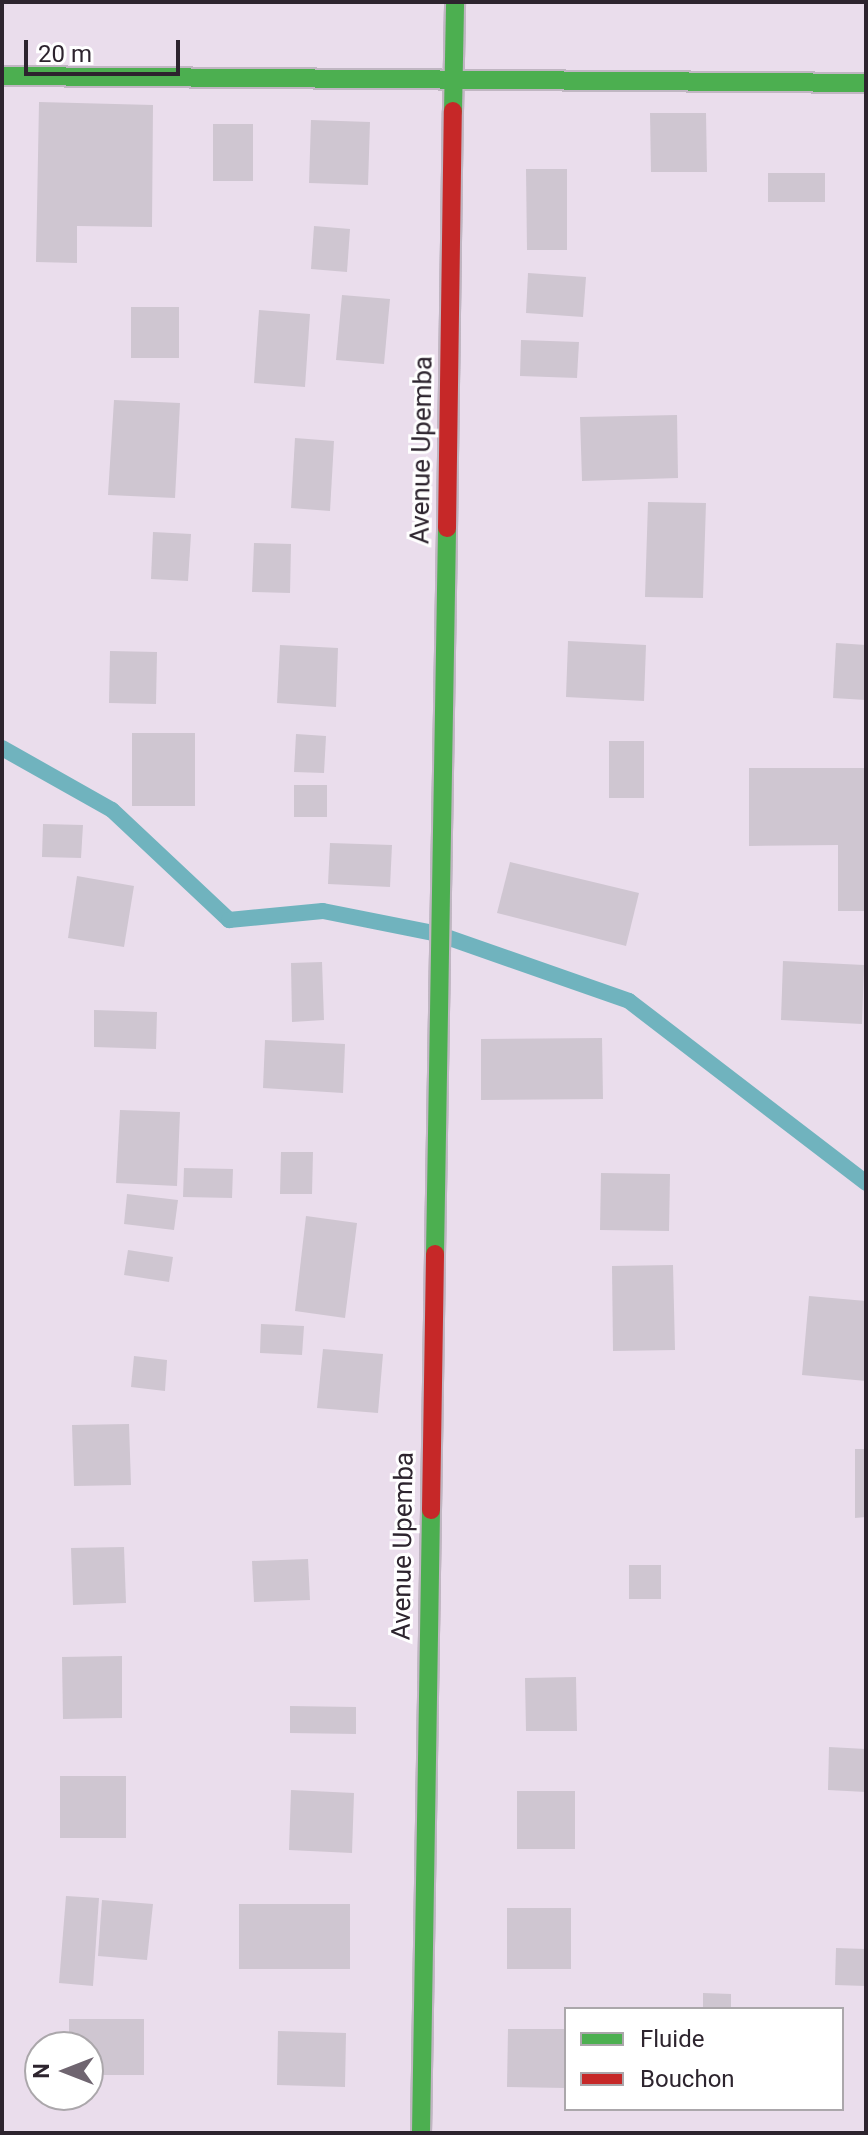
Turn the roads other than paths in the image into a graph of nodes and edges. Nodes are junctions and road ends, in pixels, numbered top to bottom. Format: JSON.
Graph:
{"nodes":[{"id":1,"x":455,"y":2,"type":"edge"},
{"id":2,"x":2,"y":76,"type":"edge"},
{"id":3,"x":455,"y":80,"type":"junction"},
{"id":4,"x":866,"y":83,"type":"edge"},
{"id":5,"x":421,"y":2133,"type":"edge"}],
"edges":[{"from":1,"to":3,"type":"street","name":"Avenue Upemba"},
{"from":2,"to":3,"type":"street"},
{"from":3,"to":4,"type":"street"},
{"from":3,"to":5,"type":"street","name":"Avenue Upemba"}]}
